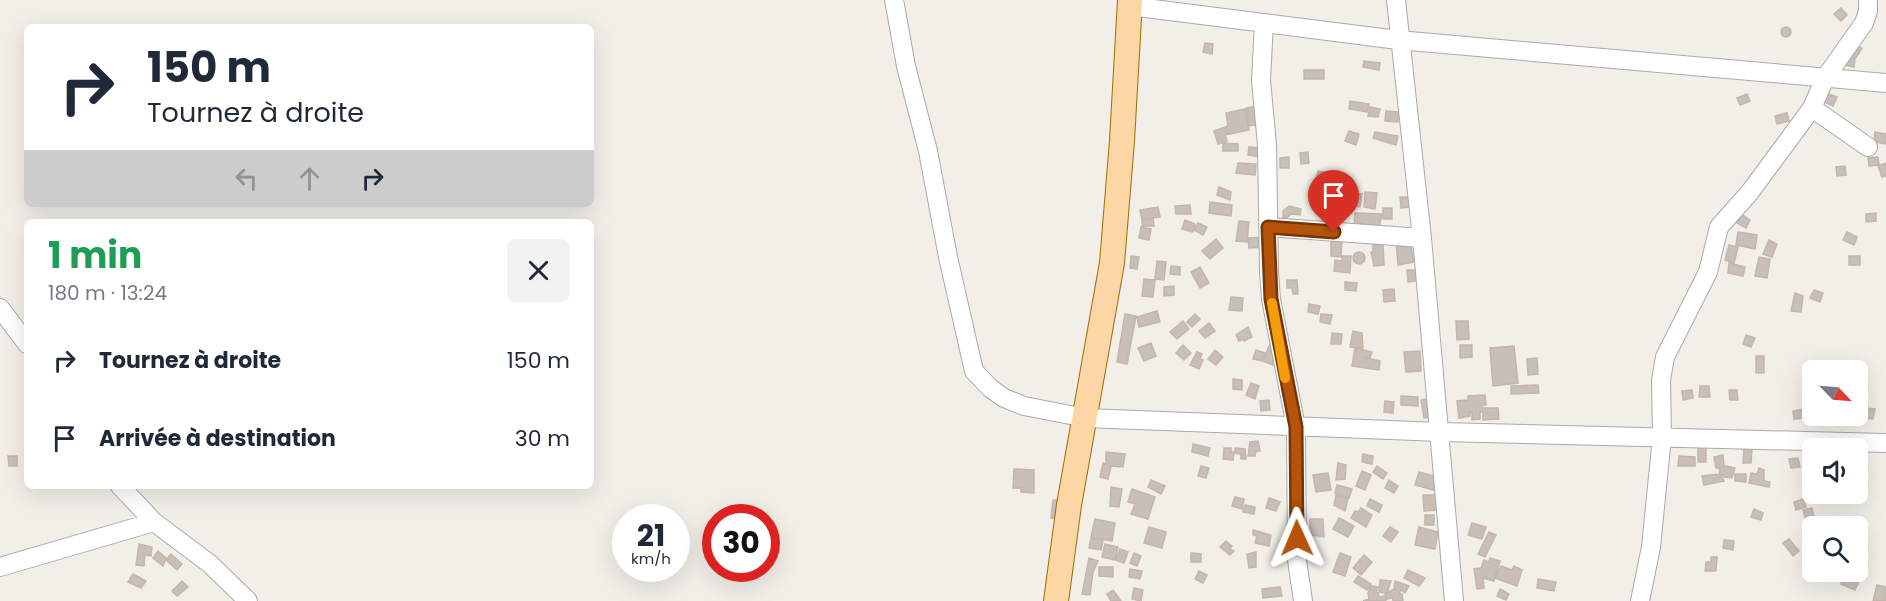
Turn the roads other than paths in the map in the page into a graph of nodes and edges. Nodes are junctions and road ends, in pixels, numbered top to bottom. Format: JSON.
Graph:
{"nodes":[{"id":1,"x":894,"y":0,"type":"edge"},
{"id":2,"x":1396,"y":0,"type":"edge"},
{"id":3,"x":1868,"y":0,"type":"edge"},
{"id":4,"x":1130,"y":3,"type":"edge"},
{"id":5,"x":1264,"y":23,"type":"junction"},
{"id":6,"x":1398,"y":40,"type":"junction"},
{"id":7,"x":1825,"y":78,"type":"junction"},
{"id":8,"x":1886,"y":83,"type":"edge"},
{"id":9,"x":1812,"y":108,"type":"junction"},
{"id":10,"x":1868,"y":147,"type":"dead end"},
{"id":11,"x":1268,"y":227,"type":"junction"},
{"id":12,"x":1422,"y":238,"type":"junction"},
{"id":13,"x":0,"y":308,"type":"edge"},
{"id":14,"x":24,"y":340,"type":"edge"},
{"id":15,"x":1086,"y":418,"type":"junction"},
{"id":16,"x":1296,"y":427,"type":"junction"},
{"id":17,"x":1440,"y":432,"type":"junction"},
{"id":18,"x":1662,"y":437,"type":"junction"},
{"id":19,"x":1886,"y":443,"type":"edge"},
{"id":20,"x":123,"y":489,"type":"edge"},
{"id":21,"x":154,"y":522,"type":"junction"},
{"id":22,"x":0,"y":567,"type":"edge"},
{"id":23,"x":248,"y":601,"type":"edge"},
{"id":24,"x":1056,"y":601,"type":"edge"},
{"id":25,"x":1303,"y":601,"type":"edge"},
{"id":26,"x":1454,"y":601,"type":"edge"},
{"id":27,"x":1640,"y":601,"type":"edge"}],
"edges":[{"from":1,"to":15,"type":"street"},
{"from":2,"to":6,"type":"street"},
{"from":3,"to":7,"type":"street"},
{"from":4,"to":5,"type":"street"},
{"from":4,"to":15,"type":"main road"},
{"from":5,"to":6,"type":"street"},
{"from":5,"to":11,"type":"street"},
{"from":6,"to":7,"type":"street"},
{"from":6,"to":12,"type":"street"},
{"from":7,"to":8,"type":"street"},
{"from":7,"to":9,"type":"street"},
{"from":9,"to":10,"type":"street"},
{"from":9,"to":18,"type":"street"},
{"from":11,"to":12,"type":"street"},
{"from":11,"to":16,"type":"street"},
{"from":12,"to":17,"type":"street"},
{"from":13,"to":14,"type":"street"},
{"from":15,"to":16,"type":"street"},
{"from":15,"to":24,"type":"main road"},
{"from":16,"to":17,"type":"street"},
{"from":16,"to":25,"type":"street"},
{"from":17,"to":18,"type":"street"},
{"from":17,"to":26,"type":"street"},
{"from":18,"to":19,"type":"street"},
{"from":18,"to":27,"type":"street"},
{"from":20,"to":21,"type":"street"},
{"from":21,"to":22,"type":"street"},
{"from":21,"to":23,"type":"street"}]}
